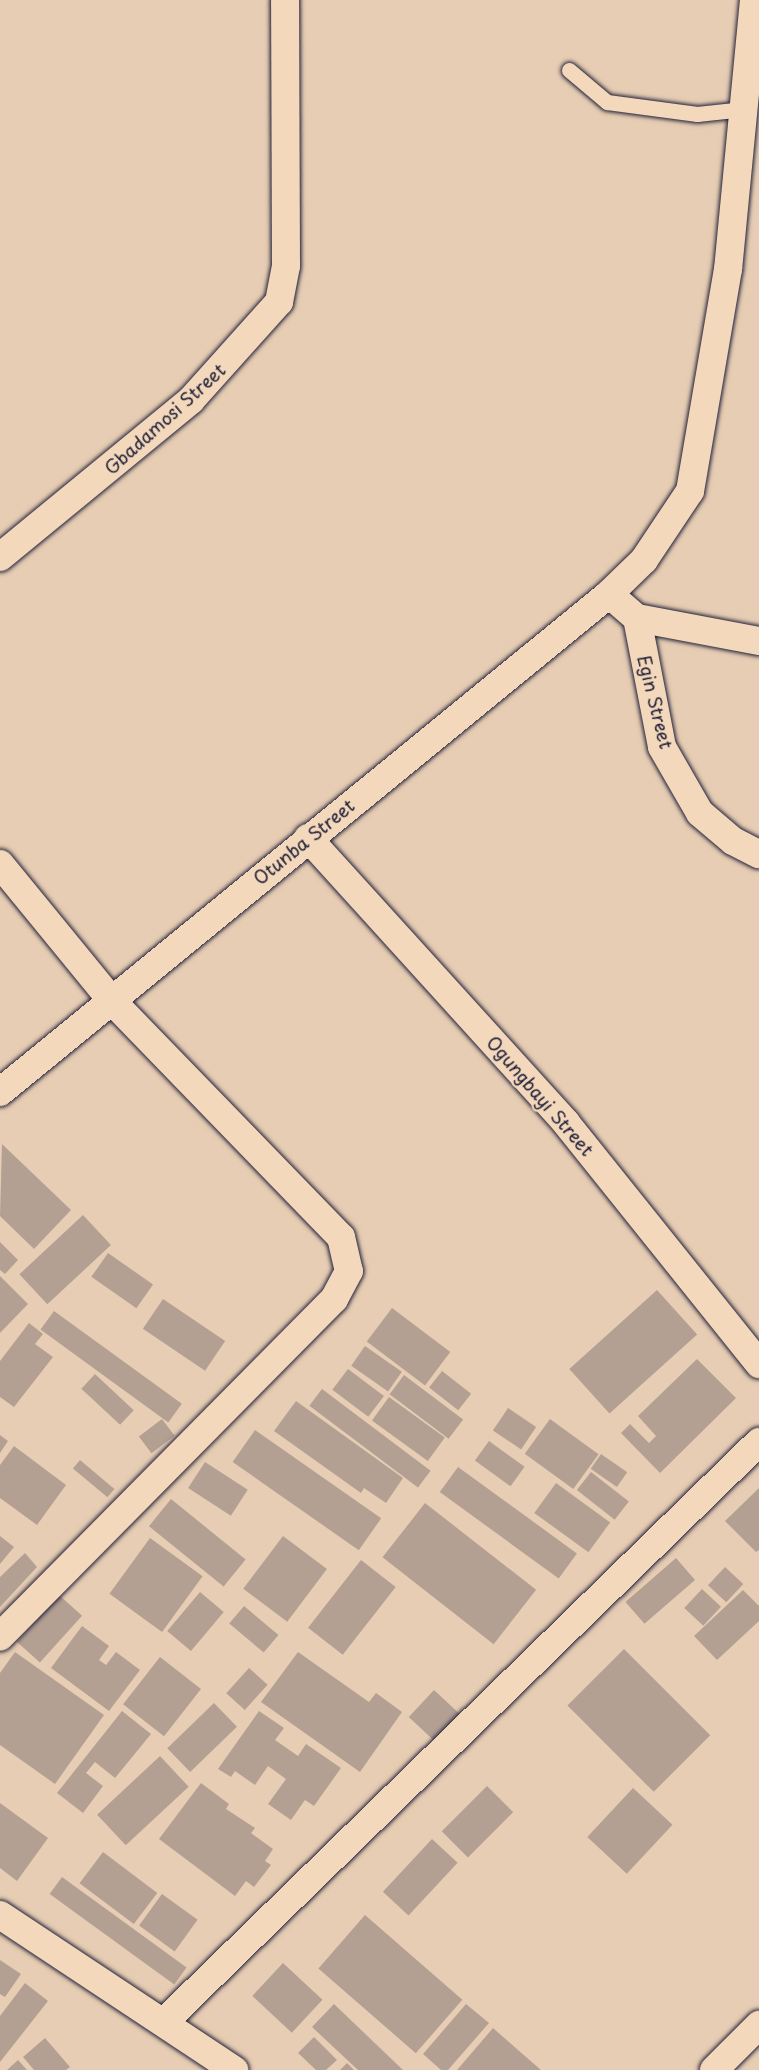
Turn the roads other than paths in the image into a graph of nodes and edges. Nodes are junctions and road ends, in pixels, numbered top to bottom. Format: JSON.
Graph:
{"nodes":[{"id":1,"x":285,"y":0,"type":"edge"},
{"id":2,"x":754,"y":0,"type":"edge"},
{"id":3,"x":569,"y":70,"type":"dead end"},
{"id":4,"x":744,"y":109,"type":"junction"},
{"id":5,"x":0,"y":557,"type":"edge"},
{"id":6,"x":609,"y":594,"type":"junction"},
{"id":7,"x":637,"y":618,"type":"junction"},
{"id":8,"x":759,"y":641,"type":"edge"},
{"id":9,"x":308,"y":838,"type":"junction"},
{"id":10,"x":759,"y":854,"type":"edge"},
{"id":11,"x":0,"y":864,"type":"edge"},
{"id":12,"x":112,"y":1001,"type":"junction"},
{"id":13,"x":0,"y":1092,"type":"edge"},
{"id":14,"x":759,"y":1364,"type":"edge"},
{"id":15,"x":759,"y":1442,"type":"edge"},
{"id":16,"x":0,"y":1637,"type":"edge"},
{"id":17,"x":0,"y":1915,"type":"edge"},
{"id":18,"x":164,"y":2022,"type":"junction"},
{"id":19,"x":759,"y":2025,"type":"edge"},
{"id":20,"x":234,"y":2070,"type":"edge"},
{"id":21,"x":714,"y":2070,"type":"edge"}],
"edges":[{"from":1,"to":5,"type":"street","name":"Gbadamosi Street"},
{"from":2,"to":4,"type":"street","name":"Otunba Street"},
{"from":3,"to":4,"type":"lane"},
{"from":4,"to":6,"type":"street","name":"Otunba Street"},
{"from":6,"to":7,"type":"street"},
{"from":6,"to":9,"type":"street","name":"Otunba Street"},
{"from":7,"to":8,"type":"street"},
{"from":7,"to":10,"type":"street","name":"Egin Street"},
{"from":9,"to":12,"type":"street","name":"Otunba Street"},
{"from":9,"to":14,"type":"street","name":"Ogungbayi Street"},
{"from":11,"to":12,"type":"street"},
{"from":12,"to":13,"type":"street","name":"Otunba Street"},
{"from":12,"to":16,"type":"street"},
{"from":15,"to":18,"type":"street"},
{"from":17,"to":18,"type":"street"},
{"from":18,"to":20,"type":"street"},
{"from":19,"to":21,"type":"street"}]}
